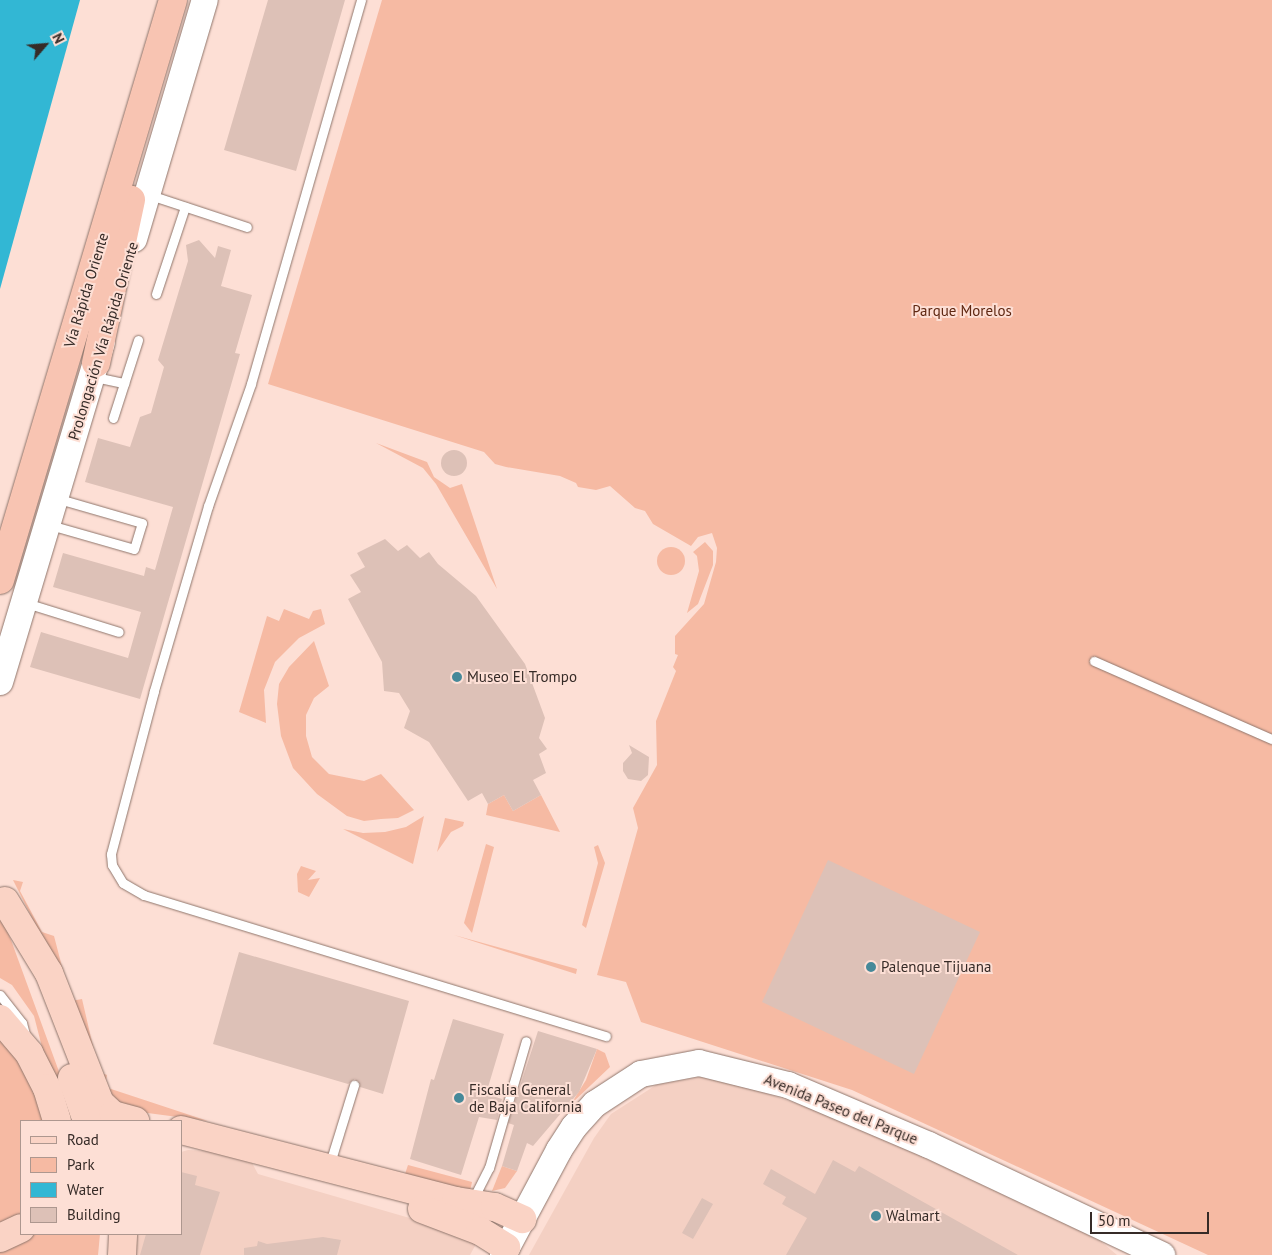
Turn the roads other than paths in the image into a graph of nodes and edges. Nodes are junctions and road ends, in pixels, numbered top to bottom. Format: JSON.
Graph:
{"nodes":[{"id":1,"x":173,"y":0,"type":"edge"},
{"id":2,"x":179,"y":0,"type":"edge"},
{"id":3,"x":205,"y":0,"type":"edge"},
{"id":4,"x":361,"y":0,"type":"edge"},
{"id":5,"x":147,"y":194,"type":"junction"},
{"id":6,"x":185,"y":207,"type":"junction"},
{"id":7,"x":247,"y":227,"type":"dead end"},
{"id":8,"x":156,"y":294,"type":"dead end"},
{"id":9,"x":138,"y":340,"type":"dead end"},
{"id":10,"x":94,"y":369,"type":"junction"},
{"id":11,"x":124,"y":384,"type":"junction"},
{"id":12,"x":113,"y":418,"type":"dead end"},
{"id":13,"x":55,"y":498,"type":"junction"},
{"id":14,"x":47,"y":524,"type":"junction"},
{"id":15,"x":0,"y":580,"type":"edge"},
{"id":16,"x":26,"y":603,"type":"junction"},
{"id":17,"x":119,"y":632,"type":"dead end"},
{"id":18,"x":1094,"y":661,"type":"dead end"},
{"id":19,"x":0,"y":682,"type":"edge"},
{"id":20,"x":1272,"y":739,"type":"edge"},
{"id":21,"x":2,"y":894,"type":"edge"},
{"id":22,"x":0,"y":994,"type":"edge"},
{"id":23,"x":0,"y":1019,"type":"edge"},
{"id":24,"x":606,"y":1036,"type":"dead end"},
{"id":25,"x":526,"y":1041,"type":"dead end"},
{"id":26,"x":30,"y":1053,"type":"junction"},
{"id":27,"x":354,"y":1085,"type":"dead end"},
{"id":28,"x":57,"y":1120,"type":"edge"},
{"id":29,"x":87,"y":1120,"type":"edge"},
{"id":30,"x":131,"y":1120,"type":"edge"},
{"id":31,"x":182,"y":1130,"type":"edge"},
{"id":32,"x":182,"y":1141,"type":"edge"},
{"id":33,"x":327,"y":1172,"type":"junction"},
{"id":34,"x":468,"y":1204,"type":"junction"},
{"id":35,"x":522,"y":1219,"type":"junction"},
{"id":36,"x":20,"y":1228,"type":"edge"},
{"id":37,"x":111,"y":1235,"type":"edge"},
{"id":38,"x":123,"y":1235,"type":"edge"},
{"id":39,"x":0,"y":1238,"type":"edge"},
{"id":40,"x":504,"y":1251,"type":"edge"},
{"id":41,"x":111,"y":1255,"type":"edge"},
{"id":42,"x":122,"y":1255,"type":"edge"},
{"id":43,"x":1162,"y":1255,"type":"edge"}],
"edges":[{"from":1,"to":15,"type":"highway","name":"Vía Rápida Oriente"},
{"from":2,"to":10,"type":"highway"},
{"from":3,"to":5,"type":"main road","name":"Prolongación Vía Rápida Oriente"},
{"from":4,"to":24,"type":"lane"},
{"from":5,"to":6,"type":"lane"},
{"from":5,"to":10,"type":"main road","name":"Prolongación Vía Rápida Oriente"},
{"from":6,"to":7,"type":"lane"},
{"from":6,"to":8,"type":"lane"},
{"from":9,"to":11,"type":"lane"},
{"from":10,"to":11,"type":"lane"},
{"from":10,"to":13,"type":"main road","name":"Prolongación Vía Rápida Oriente"},
{"from":11,"to":12,"type":"lane"},
{"from":13,"to":14,"type":"main road","name":"Prolongación Vía Rápida Oriente"},
{"from":13,"to":14,"type":"lane"},
{"from":14,"to":16,"type":"main road","name":"Prolongación Vía Rápida Oriente"},
{"from":16,"to":17,"type":"lane"},
{"from":16,"to":19,"type":"main road","name":"Prolongación Vía Rápida Oriente"},
{"from":18,"to":20,"type":"lane"},
{"from":21,"to":29,"type":"main road"},
{"from":21,"to":30,"type":"main road"},
{"from":22,"to":26,"type":"lane"},
{"from":23,"to":26,"type":"main road"},
{"from":25,"to":34,"type":"lane"},
{"from":26,"to":28,"type":"main road"},
{"from":27,"to":33,"type":"lane"},
{"from":31,"to":33,"type":"main road"},
{"from":32,"to":33,"type":"main road"},
{"from":33,"to":34,"type":"main road"},
{"from":33,"to":40,"type":"main road"},
{"from":34,"to":35,"type":"main road"},
{"from":35,"to":40,"type":"main road","name":"Avenida Paseo del Parque"},
{"from":35,"to":43,"type":"main road","name":"Avenida Paseo del Parque"},
{"from":36,"to":39,"type":"main road"},
{"from":37,"to":41,"type":"main road"},
{"from":38,"to":42,"type":"main road"}]}
